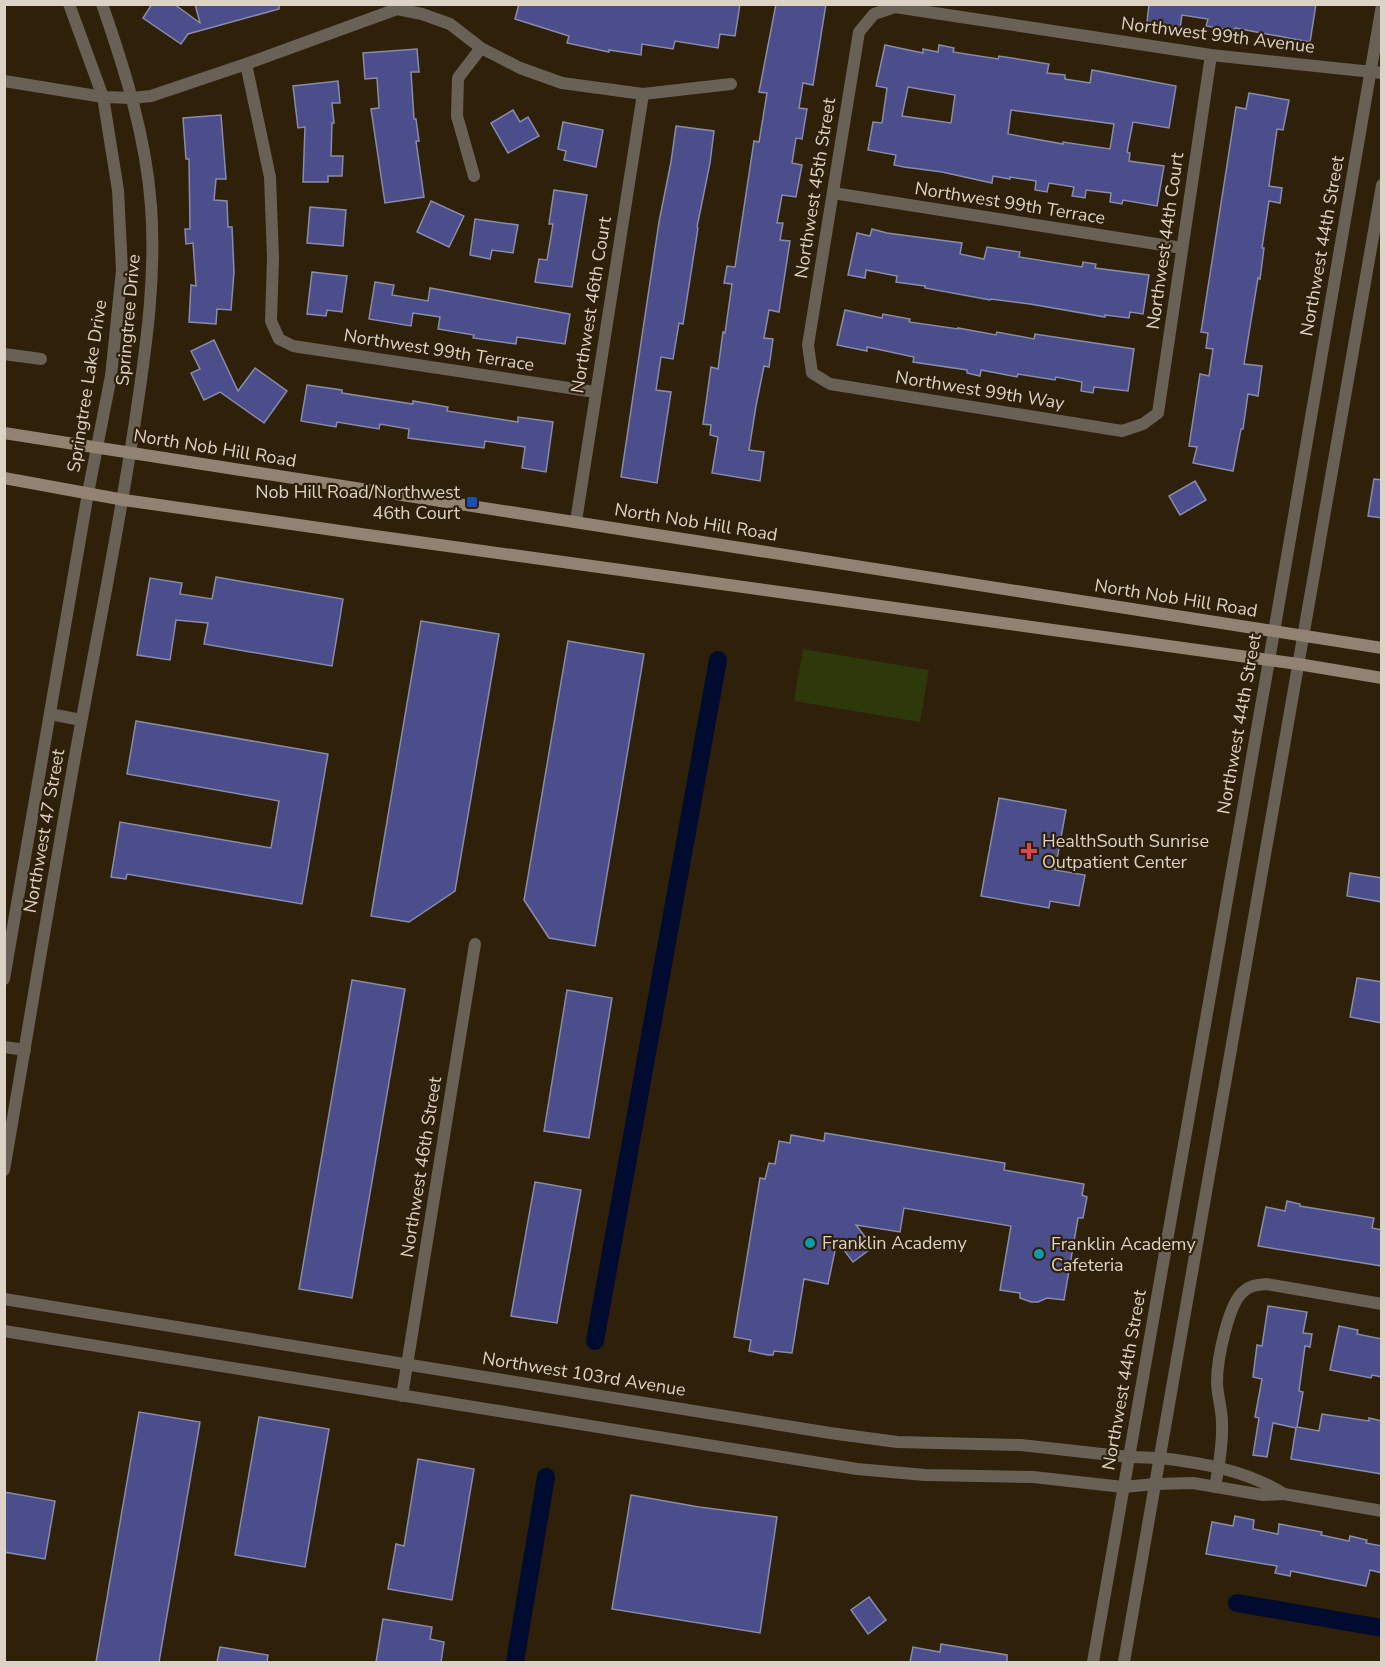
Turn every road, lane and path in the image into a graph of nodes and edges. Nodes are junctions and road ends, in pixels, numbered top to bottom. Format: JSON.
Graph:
{"nodes":[{"id":1,"x":69,"y":4,"type":"edge"},
{"id":2,"x":102,"y":4,"type":"edge"},
{"id":3,"x":1382,"y":5,"type":"edge"},
{"id":4,"x":874,"y":14,"type":"joint"},
{"id":5,"x":481,"y":48,"type":"junction"},
{"id":6,"x":1211,"y":55,"type":"junction"},
{"id":7,"x":246,"y":64,"type":"junction"},
{"id":8,"x":1376,"y":72,"type":"edge"},
{"id":9,"x":4,"y":81,"type":"edge"},
{"id":10,"x":731,"y":84,"type":"dead end"},
{"id":11,"x":643,"y":94,"type":"junction"},
{"id":12,"x":103,"y":97,"type":"junction"},
{"id":13,"x":132,"y":98,"type":"junction"},
{"id":14,"x":474,"y":177,"type":"dead end"},
{"id":15,"x":1382,"y":185,"type":"edge"},
{"id":16,"x":833,"y":193,"type":"junction"},
{"id":17,"x":1182,"y":248,"type":"junction"},
{"id":18,"x":4,"y":354,"type":"edge"},
{"id":19,"x":41,"y":359,"type":"dead end"},
{"id":20,"x":812,"y":373,"type":"joint"},
{"id":21,"x":595,"y":392,"type":"junction"},
{"id":22,"x":1143,"y":424,"type":"joint"},
{"id":23,"x":4,"y":433,"type":"edge"},
{"id":24,"x":96,"y":447,"type":"junction"},
{"id":25,"x":131,"y":454,"type":"junction"},
{"id":26,"x":4,"y":478,"type":"edge"},
{"id":27,"x":88,"y":493,"type":"junction"},
{"id":28,"x":124,"y":500,"type":"junction"},
{"id":29,"x":576,"y":521,"type":"junction"},
{"id":30,"x":1274,"y":632,"type":"junction"},
{"id":31,"x":1303,"y":636,"type":"junction"},
{"id":32,"x":1382,"y":648,"type":"edge"},
{"id":33,"x":1269,"y":661,"type":"junction"},
{"id":34,"x":1298,"y":664,"type":"junction"},
{"id":35,"x":1382,"y":678,"type":"edge"},
{"id":36,"x":50,"y":714,"type":"junction"},
{"id":37,"x":81,"y":720,"type":"junction"},
{"id":38,"x":475,"y":944,"type":"dead end"},
{"id":39,"x":4,"y":979,"type":"edge"},
{"id":40,"x":4,"y":1047,"type":"edge"},
{"id":41,"x":25,"y":1050,"type":"junction"},
{"id":42,"x":4,"y":1170,"type":"edge"},
{"id":43,"x":4,"y":1299,"type":"edge"},
{"id":44,"x":1382,"y":1304,"type":"edge"},
{"id":45,"x":4,"y":1331,"type":"edge"},
{"id":46,"x":407,"y":1364,"type":"junction"},
{"id":47,"x":402,"y":1396,"type":"junction"},
{"id":48,"x":1129,"y":1457,"type":"junction"},
{"id":49,"x":1161,"y":1458,"type":"junction"},
{"id":50,"x":1218,"y":1468,"type":"junction"},
{"id":51,"x":1156,"y":1484,"type":"junction"},
{"id":52,"x":1123,"y":1487,"type":"junction"},
{"id":53,"x":1215,"y":1487,"type":"junction"},
{"id":54,"x":1284,"y":1494,"type":"junction"},
{"id":55,"x":1382,"y":1511,"type":"edge"},
{"id":56,"x":1093,"y":1662,"type":"edge"},
{"id":57,"x":1124,"y":1662,"type":"edge"}],
"edges":[{"from":1,"to":12,"type":"street","name":"Springtree Lake Drive"},
{"from":2,"to":13,"type":"street","name":"Springtree Drive"},
{"from":3,"to":8,"type":"street","name":"Northwest 44th Street"},
{"from":4,"to":6,"type":"street","name":"Northwest 99th Avenue"},
{"from":4,"to":16,"type":"street","name":"Northwest 45th Street"},
{"from":5,"to":7,"type":"street"},
{"from":5,"to":11,"type":"street"},
{"from":5,"to":14,"type":"street"},
{"from":6,"to":8,"type":"street","name":"Northwest 99th Avenue"},
{"from":6,"to":17,"type":"street","name":"Northwest 44th Court"},
{"from":7,"to":13,"type":"street"},
{"from":7,"to":21,"type":"street","name":"Northwest 99th Terrace"},
{"from":8,"to":30,"type":"street","name":"Northwest 44th Street"},
{"from":9,"to":12,"type":"street"},
{"from":10,"to":11,"type":"street"},
{"from":11,"to":21,"type":"street","name":"Northwest 46th Court"},
{"from":12,"to":13,"type":"street"},
{"from":12,"to":24,"type":"street","name":"Springtree Lake Drive"},
{"from":13,"to":25,"type":"street","name":"Springtree Drive"},
{"from":15,"to":31,"type":"street"},
{"from":16,"to":17,"type":"street","name":"Northwest 99th Terrace"},
{"from":16,"to":20,"type":"street","name":"Northwest 45th Street"},
{"from":17,"to":22,"type":"street","name":"Northwest 44th Court"},
{"from":18,"to":19,"type":"street"},
{"from":20,"to":22,"type":"street","name":"Northwest 99th Way"},
{"from":21,"to":29,"type":"street","name":"Northwest 46th Court"},
{"from":23,"to":24,"type":"main road","name":"North Nob Hill Road"},
{"from":24,"to":25,"type":"main road","name":"North Nob Hill Road"},
{"from":24,"to":27,"type":"street","name":"Springtree Lake Drive"},
{"from":25,"to":28,"type":"street","name":"Springtree Drive"},
{"from":25,"to":29,"type":"main road","name":"North Nob Hill Road"},
{"from":26,"to":27,"type":"main road"},
{"from":27,"to":28,"type":"main road"},
{"from":27,"to":36,"type":"street","name":"Northwest 47 Street"},
{"from":28,"to":33,"type":"main road"},
{"from":28,"to":37,"type":"street","name":"Northwest 47 Street"},
{"from":29,"to":30,"type":"main road","name":"North Nob Hill Road"},
{"from":30,"to":31,"type":"main road","name":"North Nob Hill Road"},
{"from":30,"to":33,"type":"street","name":"Northwest 44th Street"},
{"from":31,"to":32,"type":"main road","name":"North Nob Hill Road"},
{"from":31,"to":34,"type":"street"},
{"from":33,"to":34,"type":"main road"},
{"from":33,"to":48,"type":"street","name":"Northwest 44th Street"},
{"from":34,"to":35,"type":"main road"},
{"from":34,"to":49,"type":"street"},
{"from":36,"to":37,"type":"street"},
{"from":36,"to":39,"type":"street","name":"Northwest 47 Street"},
{"from":37,"to":41,"type":"street","name":"Northwest 47 Street"},
{"from":38,"to":46,"type":"street","name":"Northwest 46th Street"},
{"from":40,"to":41,"type":"street"},
{"from":41,"to":42,"type":"street","name":"Northwest 47 Street"},
{"from":43,"to":46,"type":"street","name":"Northwest 103rd Avenue"},
{"from":44,"to":50,"type":"street"},
{"from":45,"to":47,"type":"street"},
{"from":46,"to":47,"type":"street","name":"Northwest 46th Street"},
{"from":46,"to":48,"type":"street","name":"Northwest 103rd Avenue"},
{"from":47,"to":52,"type":"street"},
{"from":48,"to":49,"type":"street","name":"Northwest 103rd Avenue"},
{"from":48,"to":52,"type":"street","name":"Northwest 44th Street"},
{"from":49,"to":50,"type":"street","name":"Northwest 103rd Avenue"},
{"from":49,"to":51,"type":"street"},
{"from":50,"to":53,"type":"street"},
{"from":50,"to":54,"type":"street","name":"Northwest 103rd Avenue"},
{"from":51,"to":52,"type":"street"},
{"from":51,"to":53,"type":"street"},
{"from":51,"to":57,"type":"street"},
{"from":52,"to":56,"type":"street","name":"Northwest 44th Street"},
{"from":53,"to":54,"type":"street"},
{"from":54,"to":55,"type":"street"}]}
